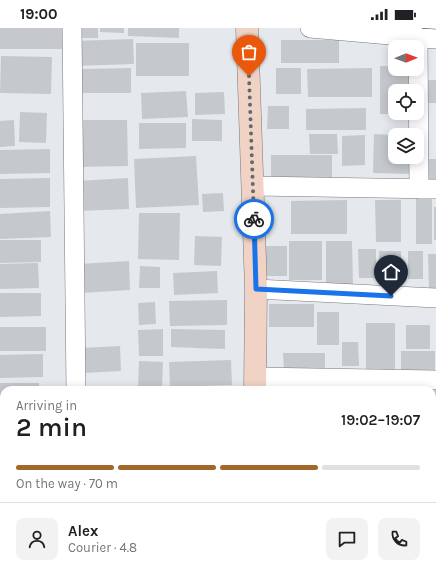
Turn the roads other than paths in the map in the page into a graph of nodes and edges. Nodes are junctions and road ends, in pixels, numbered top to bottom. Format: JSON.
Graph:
{"nodes":[{"id":1,"x":72,"y":28,"type":"edge"},
{"id":2,"x":247,"y":28,"type":"edge"},
{"id":3,"x":310,"y":28,"type":"edge"},
{"id":4,"x":427,"y":38,"type":"edge"},
{"id":5,"x":252,"y":186,"type":"junction"},
{"id":6,"x":428,"y":189,"type":"edge"},
{"id":7,"x":256,"y":289,"type":"junction"},
{"id":8,"x":436,"y":298,"type":"edge"},
{"id":9,"x":436,"y":380,"type":"edge"},
{"id":10,"x":255,"y":383,"type":"edge"},
{"id":11,"x":76,"y":386,"type":"edge"}],
"edges":[{"from":1,"to":11,"type":"street"},
{"from":2,"to":5,"type":"street"},
{"from":3,"to":4,"type":"street"},
{"from":4,"to":6,"type":"street"},
{"from":5,"to":6,"type":"street"},
{"from":5,"to":7,"type":"street"},
{"from":7,"to":8,"type":"street"},
{"from":7,"to":10,"type":"street"},
{"from":9,"to":10,"type":"street"}]}
